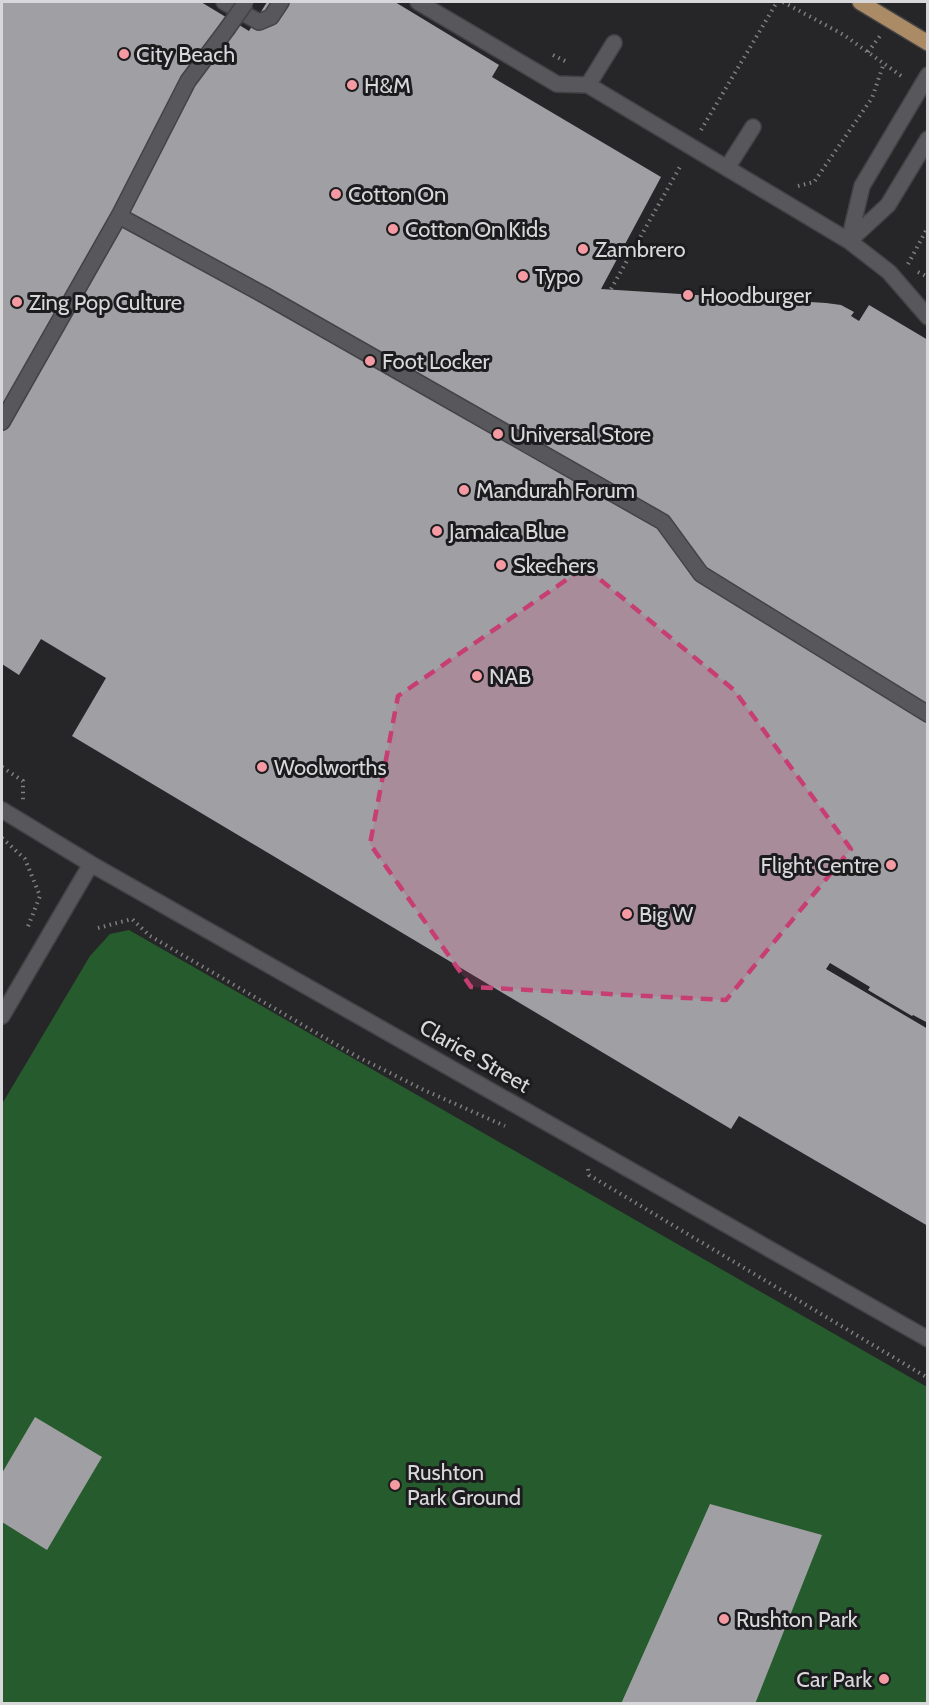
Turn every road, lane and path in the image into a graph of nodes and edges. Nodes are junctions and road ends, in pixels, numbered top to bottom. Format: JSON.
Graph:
{"nodes":[{"id":1,"x":224,"y":2,"type":"edge"},
{"id":2,"x":246,"y":2,"type":"edge"},
{"id":3,"x":281,"y":2,"type":"edge"},
{"id":4,"x":418,"y":2,"type":"edge"},
{"id":5,"x":783,"y":2,"type":"edge"},
{"id":6,"x":861,"y":2,"type":"edge"},
{"id":7,"x":614,"y":43,"type":"dead end"},
{"id":8,"x":927,"y":43,"type":"edge"},
{"id":9,"x":544,"y":49,"type":"dead end"},
{"id":10,"x":884,"y":63,"type":"junction"},
{"id":11,"x":927,"y":75,"type":"edge"},
{"id":12,"x":591,"y":81,"type":"junction"},
{"id":13,"x":919,"y":89,"type":"junction"},
{"id":14,"x":753,"y":127,"type":"dead end"},
{"id":15,"x":927,"y":139,"type":"edge"},
{"id":16,"x":727,"y":168,"type":"junction"},
{"id":17,"x":796,"y":187,"type":"dead end"},
{"id":18,"x":119,"y":216,"type":"junction"},
{"id":19,"x":927,"y":227,"type":"edge"},
{"id":20,"x":849,"y":241,"type":"junction"},
{"id":21,"x":908,"y":266,"type":"dead end"},
{"id":22,"x":918,"y":272,"type":"dead end"},
{"id":23,"x":927,"y":278,"type":"edge"},
{"id":24,"x":615,"y":282,"type":"dead end"},
{"id":25,"x":611,"y":290,"type":"dead end"},
{"id":26,"x":927,"y":317,"type":"edge"},
{"id":27,"x":2,"y":422,"type":"edge"},
{"id":28,"x":927,"y":714,"type":"edge"},
{"id":29,"x":2,"y":810,"type":"edge"},
{"id":30,"x":2,"y":838,"type":"edge"},
{"id":31,"x":92,"y":864,"type":"junction"},
{"id":32,"x":40,"y":896,"type":"dead end"},
{"id":33,"x":98,"y":928,"type":"dead end"},
{"id":34,"x":2,"y":1016,"type":"edge"},
{"id":35,"x":515,"y":1130,"type":"dead end"},
{"id":36,"x":587,"y":1166,"type":"dead end"},
{"id":37,"x":927,"y":1339,"type":"edge"},
{"id":38,"x":927,"y":1378,"type":"edge"}],
"edges":[{"from":1,"to":3,"type":"street"},
{"from":2,"to":18,"type":"street","bridge":true},
{"from":4,"to":12,"type":"street"},
{"from":5,"to":10,"type":"path"},
{"from":6,"to":8,"type":"main road"},
{"from":7,"to":12,"type":"street"},
{"from":9,"to":12,"type":"path"},
{"from":10,"to":13,"type":"path"},
{"from":10,"to":17,"type":"path"},
{"from":11,"to":13,"type":"street"},
{"from":12,"to":16,"type":"street"},
{"from":13,"to":20,"type":"street"},
{"from":14,"to":16,"type":"street"},
{"from":15,"to":20,"type":"street"},
{"from":16,"to":20,"type":"street"},
{"from":18,"to":27,"type":"street"},
{"from":18,"to":28,"type":"street"},
{"from":19,"to":21,"type":"path"},
{"from":20,"to":26,"type":"street"},
{"from":22,"to":23,"type":"path"},
{"from":24,"to":25,"type":"path"},
{"from":29,"to":31,"type":"street","name":"Clarice Street"},
{"from":30,"to":32,"type":"path"},
{"from":31,"to":34,"type":"street"},
{"from":31,"to":37,"type":"street","name":"Clarice Street"},
{"from":33,"to":35,"type":"path"},
{"from":36,"to":38,"type":"path"}]}
